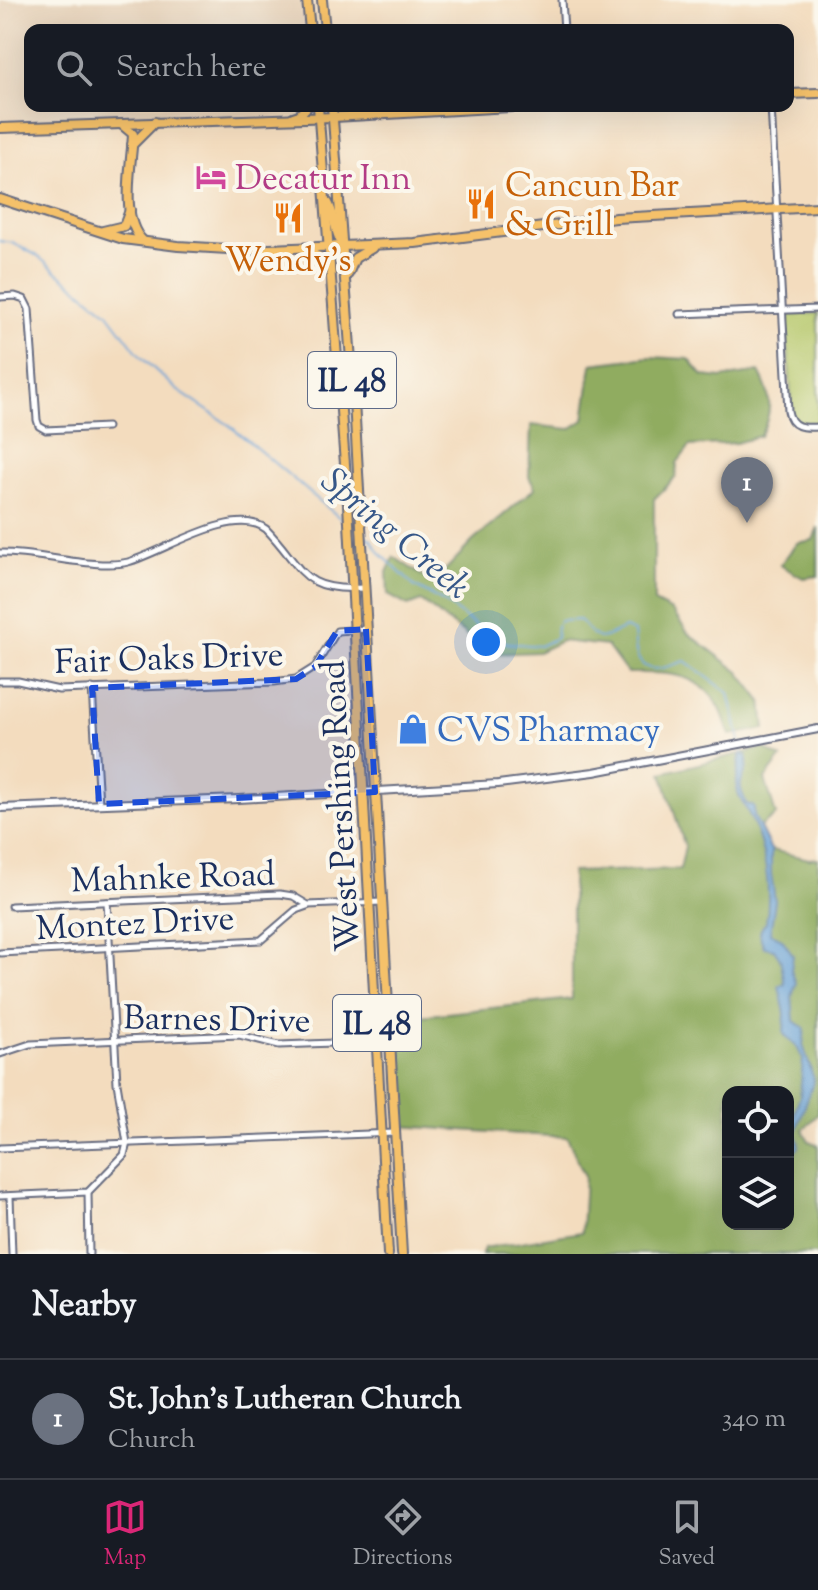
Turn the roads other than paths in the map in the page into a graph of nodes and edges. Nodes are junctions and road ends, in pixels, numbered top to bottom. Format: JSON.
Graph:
{"nodes":[{"id":1,"x":307,"y":0,"type":"edge"},
{"id":2,"x":322,"y":0,"type":"edge"},
{"id":3,"x":562,"y":0,"type":"edge"},
{"id":4,"x":309,"y":24,"type":"edge"},
{"id":5,"x":324,"y":24,"type":"edge"},
{"id":6,"x":564,"y":24,"type":"edge"},
{"id":7,"x":818,"y":93,"type":"edge"},
{"id":8,"x":794,"y":94,"type":"edge"},
{"id":9,"x":302,"y":112,"type":"edge"},
{"id":10,"x":318,"y":112,"type":"edge"},
{"id":11,"x":333,"y":112,"type":"edge"},
{"id":12,"x":406,"y":112,"type":"edge"},
{"id":13,"x":771,"y":112,"type":"edge"},
{"id":14,"x":334,"y":117,"type":"junction"},
{"id":15,"x":318,"y":118,"type":"junction"},
{"id":16,"x":290,"y":119,"type":"junction"},
{"id":17,"x":117,"y":122,"type":"junction"},
{"id":18,"x":155,"y":122,"type":"junction"},
{"id":19,"x":0,"y":128,"type":"edge"},
{"id":20,"x":132,"y":146,"type":"junction"},
{"id":21,"x":325,"y":198,"type":"junction"},
{"id":22,"x":0,"y":199,"type":"edge"},
{"id":23,"x":130,"y":207,"type":"junction"},
{"id":24,"x":818,"y":207,"type":"edge"},
{"id":25,"x":777,"y":209,"type":"junction"},
{"id":26,"x":99,"y":232,"type":"junction"},
{"id":27,"x":145,"y":242,"type":"junction"},
{"id":28,"x":379,"y":245,"type":"junction"},
{"id":29,"x":344,"y":246,"type":"junction"},
{"id":30,"x":329,"y":247,"type":"junction"},
{"id":31,"x":300,"y":248,"type":"junction"},
{"id":32,"x":330,"y":269,"type":"junction"},
{"id":33,"x":346,"y":279,"type":"junction"},
{"id":34,"x":0,"y":297,"type":"edge"},
{"id":35,"x":818,"y":309,"type":"edge"},
{"id":36,"x":782,"y":312,"type":"junction"},
{"id":37,"x":679,"y":314,"type":"dead end"},
{"id":38,"x":107,"y":427,"type":"dead end"},
{"id":39,"x":818,"y":427,"type":"edge"},
{"id":40,"x":0,"y":553,"type":"edge"},
{"id":41,"x":363,"y":588,"type":"junction"},
{"id":42,"x":352,"y":589,"type":"junction"},
{"id":43,"x":366,"y":629,"type":"junction"},
{"id":44,"x":355,"y":630,"type":"junction"},
{"id":45,"x":0,"y":681,"type":"edge"},
{"id":46,"x":92,"y":688,"type":"junction"},
{"id":47,"x":818,"y":729,"type":"edge"},
{"id":48,"x":375,"y":792,"type":"junction"},
{"id":49,"x":364,"y":793,"type":"junction"},
{"id":50,"x":99,"y":804,"type":"junction"},
{"id":51,"x":0,"y":808,"type":"edge"},
{"id":52,"x":107,"y":902,"type":"junction"},
{"id":53,"x":382,"y":902,"type":"junction"},
{"id":54,"x":370,"y":903,"type":"junction"},
{"id":55,"x":308,"y":905,"type":"junction"},
{"id":56,"x":11,"y":906,"type":"dead end"},
{"id":57,"x":109,"y":948,"type":"junction"},
{"id":58,"x":0,"y":953,"type":"edge"},
{"id":59,"x":374,"y":954,"type":"junction"},
{"id":60,"x":388,"y":1014,"type":"junction"},
{"id":61,"x":114,"y":1040,"type":"junction"},
{"id":62,"x":383,"y":1041,"type":"junction"},
{"id":63,"x":0,"y":1054,"type":"edge"},
{"id":64,"x":383,"y":1133,"type":"junction"},
{"id":65,"x":395,"y":1134,"type":"junction"},
{"id":66,"x":127,"y":1143,"type":"junction"},
{"id":67,"x":0,"y":1148,"type":"edge"},
{"id":68,"x":88,"y":1192,"type":"junction"},
{"id":69,"x":0,"y":1196,"type":"edge"},
{"id":70,"x":10,"y":1196,"type":"junction"},
{"id":71,"x":12,"y":1254,"type":"edge"},
{"id":72,"x":89,"y":1254,"type":"edge"},
{"id":73,"x":388,"y":1254,"type":"edge"},
{"id":74,"x":402,"y":1254,"type":"edge"}],
"edges":[{"from":1,"to":4,"type":"main road"},
{"from":2,"to":5,"type":"main road"},
{"from":3,"to":6,"type":"street"},
{"from":7,"to":8,"type":"main road"},
{"from":9,"to":16,"type":"main road"},
{"from":10,"to":15,"type":"main road","number":"IL 48"},
{"from":11,"to":14,"type":"main road","number":"IL 48"},
{"from":12,"to":14,"type":"main road"},
{"from":13,"to":25,"type":"street"},
{"from":14,"to":15,"type":"main road"},
{"from":14,"to":29,"type":"main road","number":"IL 48"},
{"from":15,"to":16,"type":"main road"},
{"from":15,"to":21,"type":"main road","number":"IL 48"},
{"from":16,"to":18,"type":"main road"},
{"from":17,"to":18,"type":"main road"},
{"from":17,"to":19,"type":"main road"},
{"from":17,"to":20,"type":"main road"},
{"from":18,"to":20,"type":"main road"},
{"from":20,"to":23,"type":"main road"},
{"from":21,"to":29,"type":"main road"},
{"from":21,"to":30,"type":"main road","number":"IL 48"},
{"from":22,"to":26,"type":"main road"},
{"from":23,"to":26,"type":"main road"},
{"from":23,"to":27,"type":"main road"},
{"from":24,"to":25,"type":"main road"},
{"from":25,"to":28,"type":"main road"},
{"from":25,"to":36,"type":"street"},
{"from":26,"to":27,"type":"main road"},
{"from":27,"to":31,"type":"main road"},
{"from":28,"to":29,"type":"main road"},
{"from":28,"to":33,"type":"main road"},
{"from":29,"to":30,"type":"main road"},
{"from":29,"to":33,"type":"main road","number":"IL 48"},
{"from":30,"to":31,"type":"main road"},
{"from":30,"to":32,"type":"main road","number":"IL 48"},
{"from":31,"to":32,"type":"main road"},
{"from":32,"to":42,"type":"main road","name":"West Pershing Road","number":"IL 48"},
{"from":33,"to":41,"type":"main road","name":"West Pershing Road","number":"IL 48"},
{"from":34,"to":38,"type":"street"},
{"from":35,"to":36,"type":"street"},
{"from":36,"to":37,"type":"street"},
{"from":36,"to":39,"type":"street"},
{"from":40,"to":42,"type":"street"},
{"from":41,"to":42,"type":"street"},
{"from":41,"to":43,"type":"main road","name":"West Pershing Road","number":"IL 48"},
{"from":42,"to":44,"type":"main road","name":"West Pershing Road","number":"IL 48"},
{"from":43,"to":44,"type":"street","name":"Fair Oaks Drive"},
{"from":43,"to":48,"type":"main road","name":"West Pershing Road","number":"IL 48"},
{"from":44,"to":46,"type":"street","name":"Fair Oaks Drive"},
{"from":44,"to":49,"type":"main road","name":"West Pershing Road","number":"IL 48"},
{"from":45,"to":46,"type":"street","name":"Fair Oaks Drive"},
{"from":46,"to":50,"type":"street"},
{"from":47,"to":48,"type":"street"},
{"from":48,"to":49,"type":"street"},
{"from":48,"to":53,"type":"main road","name":"West Pershing Road","number":"IL 48"},
{"from":49,"to":50,"type":"street"},
{"from":49,"to":54,"type":"main road","name":"West Pershing Road","number":"IL 48"},
{"from":50,"to":51,"type":"street"},
{"from":52,"to":55,"type":"street","name":"Mahnke Road"},
{"from":52,"to":56,"type":"street","name":"Mahnke Road"},
{"from":52,"to":57,"type":"street"},
{"from":53,"to":54,"type":"street","name":"Mahnke Road"},
{"from":53,"to":60,"type":"main road","name":"West Pershing Road","number":"IL 48"},
{"from":54,"to":55,"type":"street","name":"Mahnke Road"},
{"from":54,"to":59,"type":"main road","name":"West Pershing Road","number":"IL 48"},
{"from":55,"to":57,"type":"street","name":"Montez Drive"},
{"from":57,"to":58,"type":"street","name":"Montez Drive"},
{"from":57,"to":61,"type":"street"},
{"from":59,"to":60,"type":"main road"},
{"from":59,"to":62,"type":"main road","name":"West Pershing Road","number":"IL 48"},
{"from":60,"to":62,"type":"main road","name":"West Pershing Road","number":"IL 48"},
{"from":61,"to":62,"type":"street","name":"Barnes Drive"},
{"from":61,"to":63,"type":"street","name":"Barnes Drive"},
{"from":61,"to":66,"type":"street"},
{"from":62,"to":64,"type":"main road","name":"West Pershing Road","number":"IL 48"},
{"from":62,"to":65,"type":"main road","name":"West Pershing Road","number":"IL 48"},
{"from":64,"to":65,"type":"street"},
{"from":64,"to":66,"type":"street"},
{"from":64,"to":73,"type":"main road","name":"West Pershing Road","number":"IL 48"},
{"from":65,"to":74,"type":"main road","name":"West Pershing Road","number":"IL 48"},
{"from":66,"to":67,"type":"street"},
{"from":66,"to":68,"type":"street"},
{"from":68,"to":70,"type":"street"},
{"from":68,"to":72,"type":"street"},
{"from":69,"to":70,"type":"street"},
{"from":70,"to":71,"type":"street"}]}
